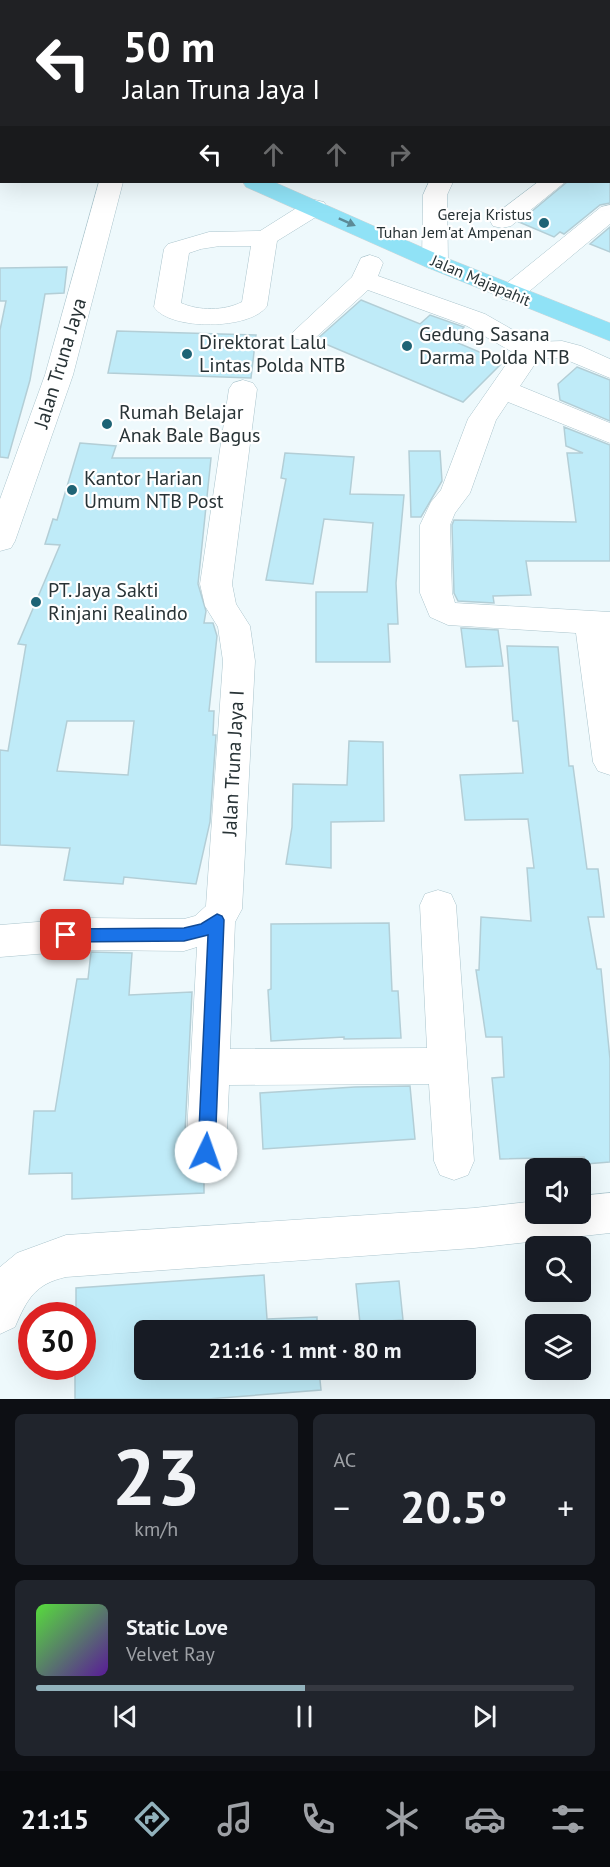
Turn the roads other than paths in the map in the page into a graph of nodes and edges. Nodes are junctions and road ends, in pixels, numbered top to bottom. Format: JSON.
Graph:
{"nodes":[{"id":1,"x":111,"y":183,"type":"edge"},
{"id":2,"x":257,"y":183,"type":"edge"},
{"id":3,"x":441,"y":183,"type":"edge"},
{"id":4,"x":553,"y":183,"type":"edge"},
{"id":5,"x":315,"y":207,"type":"junction"},
{"id":6,"x":610,"y":212,"type":"edge"},
{"id":7,"x":502,"y":221,"type":"dead end"},
{"id":8,"x":265,"y":238,"type":"dead end"},
{"id":9,"x":435,"y":262,"type":"junction"},
{"id":10,"x":511,"y":293,"type":"junction"},
{"id":11,"x":574,"y":319,"type":"junction"},
{"id":12,"x":305,"y":333,"type":"dead end"},
{"id":13,"x":610,"y":333,"type":"edge"},
{"id":14,"x":538,"y":349,"type":"junction"},
{"id":15,"x":610,"y":369,"type":"edge"},
{"id":16,"x":243,"y":389,"type":"dead end"},
{"id":17,"x":503,"y":389,"type":"junction"},
{"id":18,"x":610,"y":434,"type":"edge"},
{"id":19,"x":0,"y":541,"type":"edge"},
{"id":20,"x":600,"y":623,"type":"edge"},
{"id":21,"x":610,"y":762,"type":"edge"},
{"id":22,"x":438,"y":905,"type":"dead end"},
{"id":23,"x":217,"y":920,"type":"junction"},
{"id":24,"x":0,"y":940,"type":"edge"},
{"id":25,"x":448,"y":1066,"type":"junction"},
{"id":26,"x":210,"y":1067,"type":"junction"},
{"id":27,"x":206,"y":1152,"type":"dead end"},
{"id":28,"x":454,"y":1161,"type":"dead end"},
{"id":29,"x":610,"y":1214,"type":"edge"},
{"id":30,"x":9,"y":1275,"type":"edge"},
{"id":31,"x":0,"y":1312,"type":"edge"}],
"edges":[{"from":1,"to":19,"type":"street","name":"Jalan Truna Jaya"},
{"from":2,"to":5,"type":"main road","name":"Jalan Majapahit"},
{"from":3,"to":9,"type":"street"},
{"from":4,"to":7,"type":"street"},
{"from":5,"to":8,"type":"street"},
{"from":5,"to":9,"type":"main road","name":"Jalan Majapahit","one_way":true},
{"from":6,"to":10,"type":"street"},
{"from":9,"to":10,"type":"main road","name":"Jalan Majapahit"},
{"from":10,"to":11,"type":"main road","name":"Jalan Majapahit"},
{"from":11,"to":13,"type":"main road","name":"Jalan Majapahit"},
{"from":11,"to":14,"type":"street"},
{"from":12,"to":14,"type":"street"},
{"from":14,"to":15,"type":"street"},
{"from":14,"to":17,"type":"street"},
{"from":16,"to":23,"type":"street","name":"Jalan Truna Jaya I"},
{"from":17,"to":18,"type":"street"},
{"from":17,"to":20,"type":"street"},
{"from":20,"to":21,"type":"street"},
{"from":22,"to":25,"type":"street"},
{"from":23,"to":24,"type":"street"},
{"from":23,"to":26,"type":"street","name":"Jalan Truna Jaya I"},
{"from":25,"to":26,"type":"street"},
{"from":25,"to":28,"type":"street"},
{"from":26,"to":27,"type":"street","name":"Jalan Truna Jaya I"},
{"from":29,"to":30,"type":"street"},
{"from":30,"to":31,"type":"street"}]}
